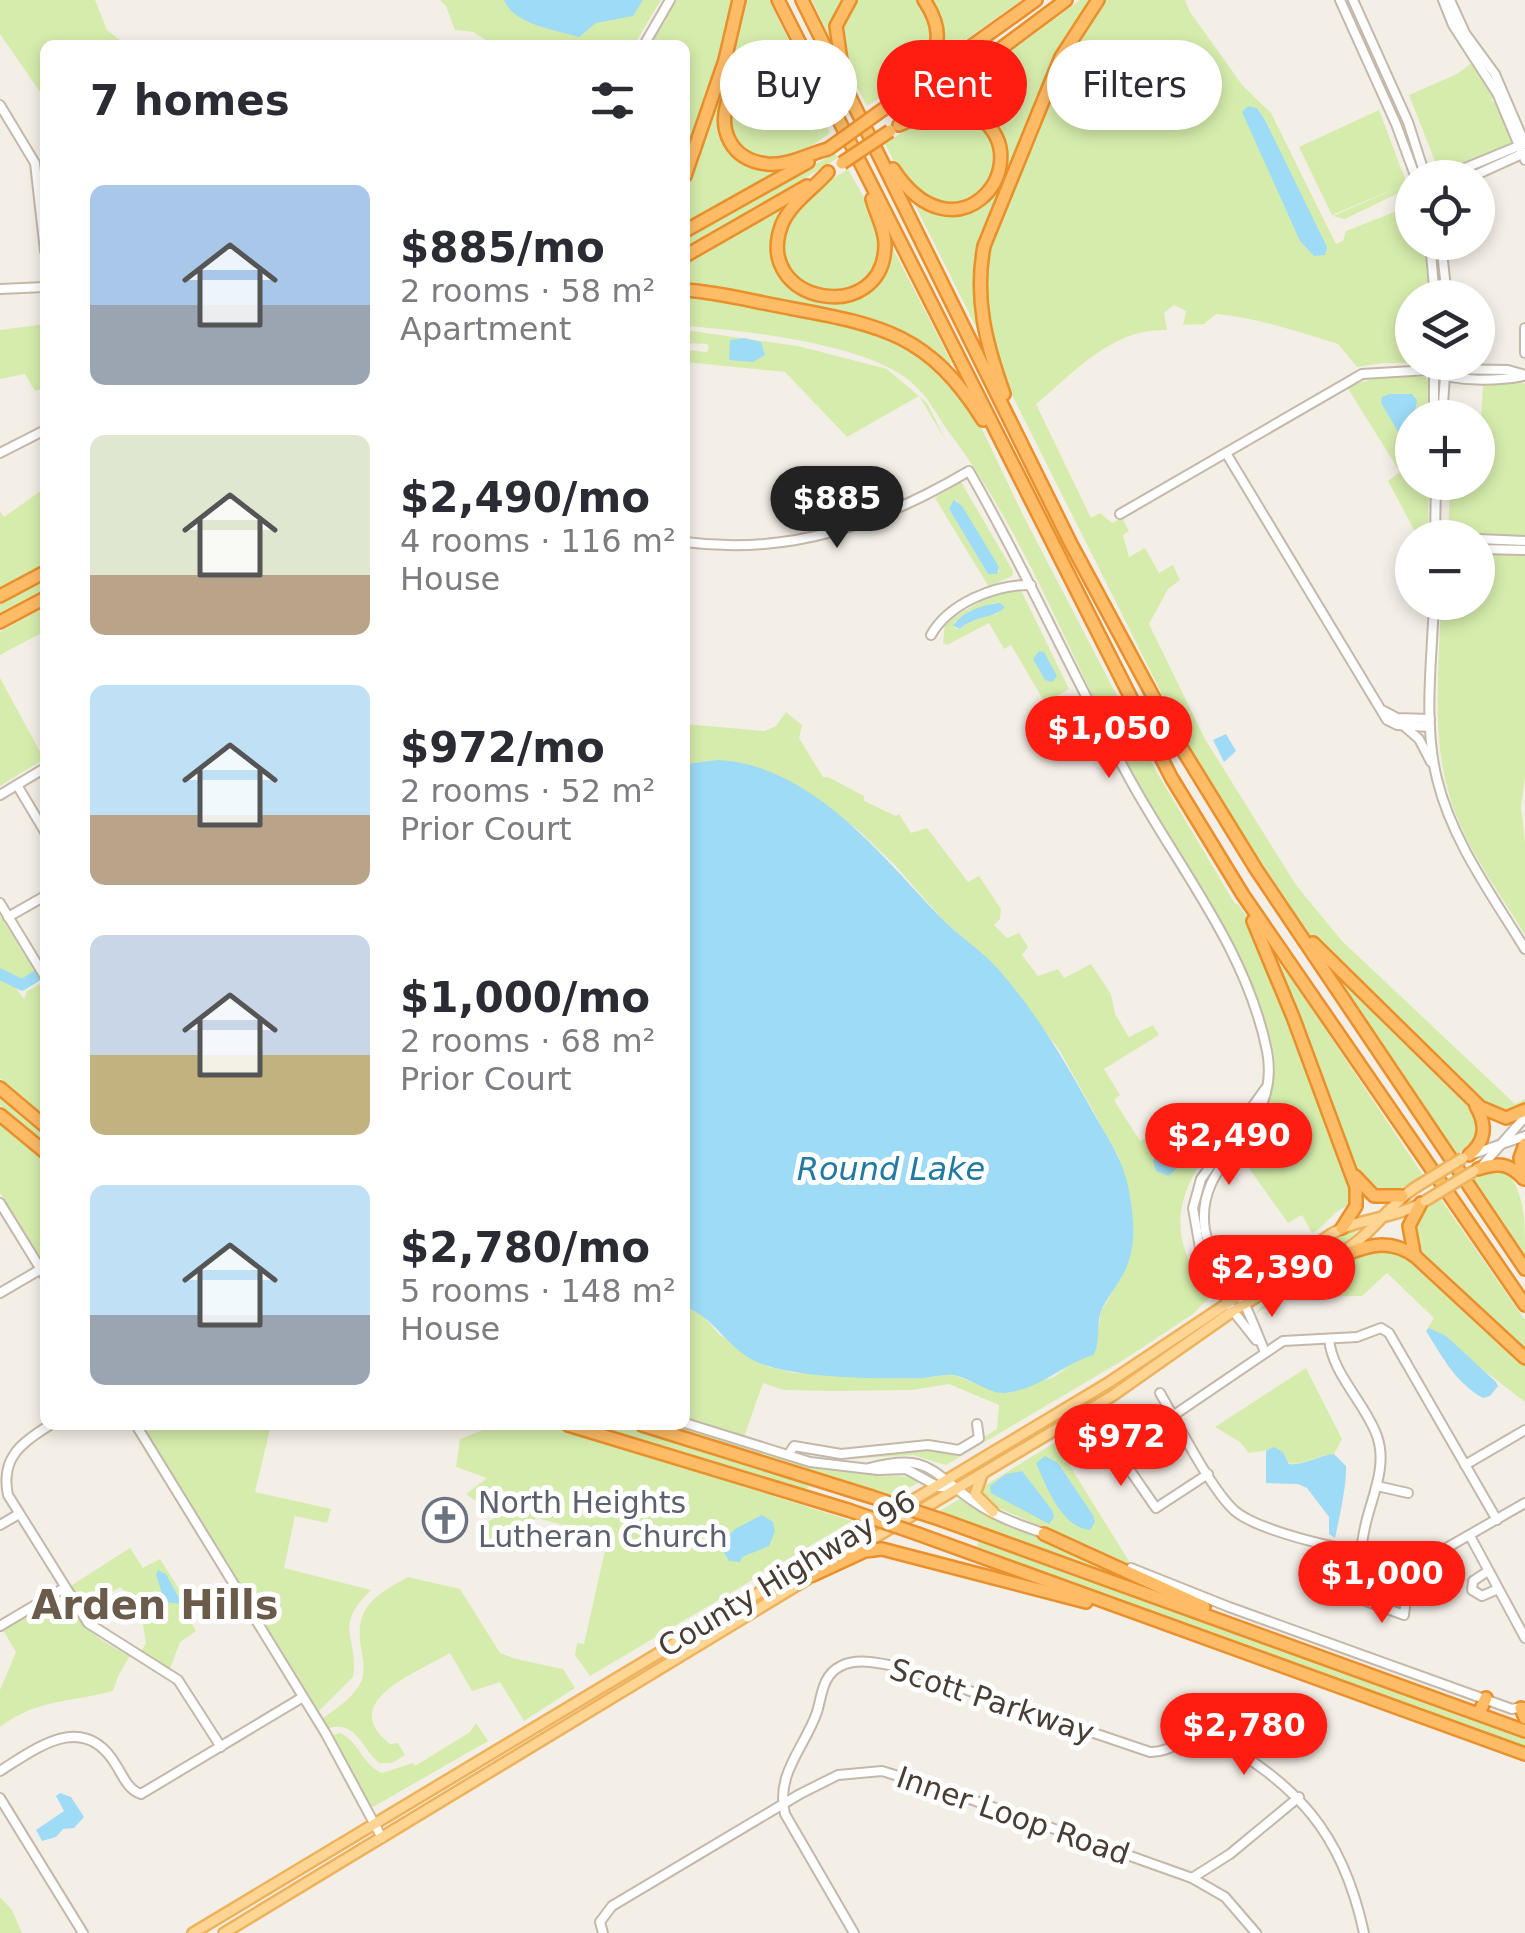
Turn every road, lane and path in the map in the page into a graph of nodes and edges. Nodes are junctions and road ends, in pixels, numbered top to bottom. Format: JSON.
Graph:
{"nodes":[{"id":1,"x":670,"y":0,"type":"edge"},
{"id":2,"x":739,"y":0,"type":"edge"},
{"id":3,"x":778,"y":0,"type":"edge"},
{"id":4,"x":802,"y":0,"type":"edge"},
{"id":5,"x":850,"y":0,"type":"edge"},
{"id":6,"x":924,"y":0,"type":"edge"},
{"id":7,"x":1036,"y":0,"type":"edge"},
{"id":8,"x":1066,"y":0,"type":"edge"},
{"id":9,"x":1098,"y":0,"type":"edge"},
{"id":10,"x":1446,"y":0,"type":"edge"},
{"id":11,"x":1357,"y":1,"type":"edge"},
{"id":12,"x":1342,"y":4,"type":"edge"},
{"id":13,"x":647,"y":40,"type":"edge"},
{"id":14,"x":798,"y":40,"type":"edge"},
{"id":15,"x":937,"y":40,"type":"edge"},
{"id":16,"x":980,"y":40,"type":"edge"},
{"id":17,"x":1012,"y":40,"type":"edge"},
{"id":18,"x":0,"y":105,"type":"edge"},
{"id":19,"x":858,"y":114,"type":"junction"},
{"id":20,"x":877,"y":114,"type":"edge"},
{"id":21,"x":728,"y":130,"type":"edge"},
{"id":22,"x":843,"y":130,"type":"edge"},
{"id":23,"x":891,"y":130,"type":"edge"},
{"id":24,"x":991,"y":130,"type":"edge"},
{"id":25,"x":869,"y":135,"type":"junction"},
{"id":26,"x":828,"y":148,"type":"junction"},
{"id":27,"x":1524,"y":150,"type":"edge"},
{"id":28,"x":1408,"y":160,"type":"edge"},
{"id":29,"x":1420,"y":160,"type":"edge"},
{"id":30,"x":1494,"y":160,"type":"edge"},
{"id":31,"x":690,"y":162,"type":"edge"},
{"id":32,"x":1495,"y":165,"type":"edge"},
{"id":33,"x":864,"y":171,"type":"junction"},
{"id":34,"x":828,"y":172,"type":"junction"},
{"id":35,"x":40,"y":202,"type":"edge"},
{"id":36,"x":690,"y":228,"type":"edge"},
{"id":37,"x":690,"y":253,"type":"edge"},
{"id":38,"x":40,"y":287,"type":"edge"},
{"id":39,"x":0,"y":289,"type":"edge"},
{"id":40,"x":690,"y":291,"type":"edge"},
{"id":41,"x":1525,"y":328,"type":"edge"},
{"id":42,"x":1525,"y":353,"type":"edge"},
{"id":43,"x":1395,"y":370,"type":"edge"},
{"id":44,"x":1525,"y":375,"type":"edge"},
{"id":45,"x":1495,"y":376,"type":"edge"},
{"id":46,"x":40,"y":433,"type":"edge"},
{"id":47,"x":0,"y":453,"type":"edge"},
{"id":48,"x":1226,"y":454,"type":"junction"},
{"id":49,"x":1047,"y":494,"type":"junction"},
{"id":50,"x":1120,"y":514,"type":"dead end"},
{"id":51,"x":690,"y":542,"type":"edge"},
{"id":52,"x":1052,"y":543,"type":"junction"},
{"id":53,"x":1495,"y":544,"type":"edge"},
{"id":54,"x":1521,"y":545,"type":"edge"},
{"id":55,"x":40,"y":575,"type":"edge"},
{"id":56,"x":1031,"y":585,"type":"junction"},
{"id":57,"x":0,"y":596,"type":"edge"},
{"id":58,"x":40,"y":601,"type":"edge"},
{"id":59,"x":1433,"y":620,"type":"edge"},
{"id":60,"x":0,"y":622,"type":"edge"},
{"id":61,"x":931,"y":634,"type":"dead end"},
{"id":62,"x":1380,"y":708,"type":"junction"},
{"id":63,"x":1430,"y":723,"type":"junction"},
{"id":64,"x":1404,"y":726,"type":"junction"},
{"id":65,"x":1434,"y":768,"type":"junction"},
{"id":66,"x":40,"y":771,"type":"edge"},
{"id":67,"x":17,"y":785,"type":"junction"},
{"id":68,"x":0,"y":795,"type":"edge"},
{"id":69,"x":40,"y":824,"type":"edge"},
{"id":70,"x":1226,"y":868,"type":"junction"},
{"id":71,"x":40,"y":899,"type":"edge"},
{"id":72,"x":0,"y":903,"type":"edge"},
{"id":73,"x":1281,"y":905,"type":"junction"},
{"id":74,"x":8,"y":917,"type":"junction"},
{"id":75,"x":1525,"y":949,"type":"edge"},
{"id":76,"x":40,"y":969,"type":"edge"},
{"id":77,"x":0,"y":1088,"type":"edge"},
{"id":78,"x":1265,"y":1089,"type":"junction"},
{"id":79,"x":1473,"y":1102,"type":"junction"},
{"id":80,"x":1525,"y":1113,"type":"edge"},
{"id":81,"x":0,"y":1114,"type":"edge"},
{"id":82,"x":40,"y":1122,"type":"edge"},
{"id":83,"x":1525,"y":1140,"type":"edge"},
{"id":84,"x":1502,"y":1145,"type":"junction"},
{"id":85,"x":40,"y":1148,"type":"edge"},
{"id":86,"x":1468,"y":1155,"type":"junction"},
{"id":87,"x":1214,"y":1156,"type":"junction"},
{"id":88,"x":1223,"y":1162,"type":"junction"},
{"id":89,"x":1348,"y":1164,"type":"junction"},
{"id":90,"x":1478,"y":1169,"type":"junction"},
{"id":91,"x":1524,"y":1180,"type":"edge"},
{"id":92,"x":1402,"y":1196,"type":"junction"},
{"id":93,"x":1423,"y":1202,"type":"junction"},
{"id":94,"x":0,"y":1203,"type":"edge"},
{"id":95,"x":1380,"y":1218,"type":"junction"},
{"id":96,"x":1342,"y":1228,"type":"junction"},
{"id":97,"x":1416,"y":1257,"type":"junction"},
{"id":98,"x":40,"y":1268,"type":"edge"},
{"id":99,"x":1525,"y":1270,"type":"edge"},
{"id":100,"x":1300,"y":1271,"type":"junction"},
{"id":101,"x":40,"y":1274,"type":"edge"},
{"id":102,"x":0,"y":1293,"type":"edge"},
{"id":103,"x":1238,"y":1294,"type":"junction"},
{"id":104,"x":1228,"y":1300,"type":"junction"},
{"id":105,"x":1244,"y":1304,"type":"junction"},
{"id":106,"x":1525,"y":1305,"type":"edge"},
{"id":107,"x":1233,"y":1311,"type":"junction"},
{"id":108,"x":1329,"y":1339,"type":"junction"},
{"id":109,"x":1266,"y":1352,"type":"junction"},
{"id":110,"x":1525,"y":1358,"type":"edge"},
{"id":111,"x":1160,"y":1393,"type":"dead end"},
{"id":112,"x":1174,"y":1416,"type":"junction"},
{"id":113,"x":977,"y":1424,"type":"dead end"},
{"id":114,"x":690,"y":1426,"type":"edge"},
{"id":115,"x":42,"y":1430,"type":"edge"},
{"id":116,"x":139,"y":1430,"type":"edge"},
{"id":117,"x":584,"y":1430,"type":"edge"},
{"id":118,"x":658,"y":1430,"type":"edge"},
{"id":119,"x":1525,"y":1430,"type":"edge"},
{"id":120,"x":788,"y":1455,"type":"junction"},
{"id":121,"x":1465,"y":1465,"type":"junction"},
{"id":122,"x":992,"y":1467,"type":"junction"},
{"id":123,"x":869,"y":1468,"type":"junction"},
{"id":124,"x":1208,"y":1474,"type":"junction"},
{"id":125,"x":946,"y":1478,"type":"junction"},
{"id":126,"x":934,"y":1485,"type":"junction"},
{"id":127,"x":1377,"y":1486,"type":"junction"},
{"id":128,"x":956,"y":1488,"type":"junction"},
{"id":129,"x":1408,"y":1493,"type":"dead end"},
{"id":130,"x":1525,"y":1503,"type":"edge"},
{"id":131,"x":994,"y":1512,"type":"junction"},
{"id":132,"x":19,"y":1514,"type":"junction"},
{"id":133,"x":1497,"y":1520,"type":"junction"},
{"id":134,"x":0,"y":1525,"type":"edge"},
{"id":135,"x":1044,"y":1534,"type":"junction"},
{"id":136,"x":1470,"y":1536,"type":"junction"},
{"id":137,"x":1362,"y":1550,"type":"junction"},
{"id":138,"x":1411,"y":1558,"type":"junction"},
{"id":139,"x":1488,"y":1571,"type":"junction"},
{"id":140,"x":813,"y":1575,"type":"junction"},
{"id":141,"x":64,"y":1588,"type":"junction"},
{"id":142,"x":1498,"y":1590,"type":"junction"},
{"id":143,"x":1158,"y":1621,"type":"junction"},
{"id":144,"x":0,"y":1626,"type":"edge"},
{"id":145,"x":1267,"y":1636,"type":"junction"},
{"id":146,"x":1525,"y":1638,"type":"edge"},
{"id":147,"x":303,"y":1697,"type":"junction"},
{"id":148,"x":1486,"y":1698,"type":"junction"},
{"id":149,"x":1524,"y":1710,"type":"edge"},
{"id":150,"x":1479,"y":1713,"type":"junction"},
{"id":151,"x":1525,"y":1731,"type":"edge"},
{"id":152,"x":221,"y":1746,"type":"junction"},
{"id":153,"x":1525,"y":1754,"type":"edge"},
{"id":154,"x":0,"y":1771,"type":"edge"},
{"id":155,"x":1298,"y":1797,"type":"junction"},
{"id":156,"x":0,"y":1798,"type":"edge"},
{"id":157,"x":782,"y":1804,"type":"junction"},
{"id":158,"x":374,"y":1824,"type":"junction"},
{"id":159,"x":382,"y":1838,"type":"junction"},
{"id":160,"x":1192,"y":1878,"type":"junction"},
{"id":161,"x":83,"y":1933,"type":"edge"},
{"id":162,"x":193,"y":1933,"type":"edge"},
{"id":163,"x":224,"y":1933,"type":"edge"},
{"id":164,"x":603,"y":1933,"type":"edge"},
{"id":165,"x":854,"y":1933,"type":"edge"},
{"id":166,"x":1256,"y":1933,"type":"edge"},
{"id":167,"x":1364,"y":1933,"type":"edge"}],
"edges":[{"from":1,"to":13,"type":"street"},
{"from":2,"to":31,"type":"highway"},
{"from":3,"to":14,"type":"highway"},
{"from":4,"to":19,"type":"highway"},
{"from":5,"to":19,"type":"highway"},
{"from":6,"to":15,"type":"highway"},
{"from":7,"to":16,"type":"highway"},
{"from":8,"to":17,"type":"highway"},
{"from":9,"to":49,"type":"highway"},
{"from":10,"to":27,"type":"street"},
{"from":11,"to":12,"type":"street"},
{"from":11,"to":29,"type":"street"},
{"from":12,"to":28,"type":"street"},
{"from":18,"to":35,"type":"street"},
{"from":19,"to":25,"type":"highway"},
{"from":20,"to":26,"type":"highway","bridge":true},
{"from":21,"to":26,"type":"highway"},
{"from":22,"to":33,"type":"highway"},
{"from":23,"to":34,"type":"highway","bridge":true},
{"from":24,"to":25,"type":"highway"},
{"from":25,"to":49,"type":"highway"},
{"from":26,"to":36,"type":"highway"},
{"from":27,"to":30,"type":"street"},
{"from":27,"to":32,"type":"street"},
{"from":33,"to":34,"type":"highway"},
{"from":33,"to":52,"type":"highway"},
{"from":34,"to":37,"type":"highway"},
{"from":38,"to":39,"type":"street"},
{"from":40,"to":52,"type":"highway"},
{"from":41,"to":42,"type":"street"},
{"from":43,"to":48,"type":"street"},
{"from":44,"to":45,"type":"street"},
{"from":46,"to":47,"type":"street"},
{"from":48,"to":50,"type":"street"},
{"from":48,"to":62,"type":"street"},
{"from":49,"to":73,"type":"highway"},
{"from":51,"to":56,"type":"street"},
{"from":52,"to":70,"type":"highway"},
{"from":53,"to":54,"type":"street"},
{"from":55,"to":57,"type":"highway"},
{"from":56,"to":61,"type":"street"},
{"from":56,"to":78,"type":"street"},
{"from":58,"to":60,"type":"highway"},
{"from":59,"to":63,"type":"street"},
{"from":62,"to":63,"type":"street"},
{"from":62,"to":64,"type":"street"},
{"from":63,"to":64,"type":"street"},
{"from":63,"to":65,"type":"street"},
{"from":64,"to":65,"type":"street"},
{"from":65,"to":75,"type":"street"},
{"from":66,"to":67,"type":"street"},
{"from":67,"to":68,"type":"street"},
{"from":67,"to":69,"type":"street"},
{"from":70,"to":89,"type":"highway"},
{"from":70,"to":106,"type":"highway"},
{"from":71,"to":74,"type":"street"},
{"from":72,"to":74,"type":"street"},
{"from":73,"to":79,"type":"highway"},
{"from":73,"to":99,"type":"highway"},
{"from":74,"to":76,"type":"street"},
{"from":77,"to":82,"type":"highway"},
{"from":78,"to":87,"type":"street"},
{"from":78,"to":88,"type":"street"},
{"from":79,"to":80,"type":"highway"},
{"from":79,"to":86,"type":"highway"},
{"from":80,"to":84,"type":"street","name":"County Highway 96"},
{"from":81,"to":85,"type":"highway"},
{"from":83,"to":84,"type":"street","name":"County Highway 96"},
{"from":83,"to":91,"type":"highway"},
{"from":84,"to":86,"type":"street","name":"County Highway 96"},
{"from":84,"to":90,"type":"street","name":"County Highway 96"},
{"from":86,"to":92,"type":"main road","name":"County Highway 96","bridge":true},
{"from":87,"to":88,"type":"street"},
{"from":87,"to":104,"type":"street"},
{"from":88,"to":103,"type":"street"},
{"from":89,"to":92,"type":"highway"},
{"from":89,"to":96,"type":"highway"},
{"from":90,"to":91,"type":"highway"},
{"from":90,"to":93,"type":"main road","name":"County Highway 96","bridge":true},
{"from":92,"to":95,"type":"main road","name":"County Highway 96"},
{"from":93,"to":95,"type":"main road","name":"County Highway 96"},
{"from":93,"to":97,"type":"highway"},
{"from":94,"to":98,"type":"street"},
{"from":95,"to":96,"type":"main road","name":"County Highway 96"},
{"from":95,"to":100,"type":"main road","name":"County Highway 96"},
{"from":96,"to":103,"type":"main road","name":"County Highway 96"},
{"from":97,"to":100,"type":"highway"},
{"from":97,"to":110,"type":"highway"},
{"from":100,"to":105,"type":"main road","name":"County Highway 96"},
{"from":101,"to":102,"type":"street"},
{"from":103,"to":104,"type":"main road","name":"County Highway 96"},
{"from":103,"to":105,"type":"street"},
{"from":104,"to":107,"type":"street"},
{"from":104,"to":125,"type":"main road","name":"County Highway 96"},
{"from":105,"to":107,"type":"main road","name":"County Highway 96"},
{"from":105,"to":109,"type":"street"},
{"from":107,"to":109,"type":"street"},
{"from":107,"to":122,"type":"main road","name":"County Highway 96"},
{"from":108,"to":109,"type":"street"},
{"from":108,"to":121,"type":"street"},
{"from":108,"to":127,"type":"street"},
{"from":109,"to":112,"type":"street"},
{"from":111,"to":112,"type":"street"},
{"from":112,"to":124,"type":"street"},
{"from":112,"to":124,"type":"street"},
{"from":113,"to":120,"type":"street"},
{"from":114,"to":120,"type":"street"},
{"from":115,"to":132,"type":"street"},
{"from":116,"to":147,"type":"street"},
{"from":117,"to":143,"type":"highway","bridge":true},
{"from":118,"to":145,"type":"highway","bridge":true},
{"from":119,"to":121,"type":"street"},
{"from":120,"to":123,"type":"street"},
{"from":121,"to":133,"type":"street"},
{"from":122,"to":128,"type":"main road","name":"County Highway 96"},
{"from":122,"to":131,"type":"main road"},
{"from":123,"to":125,"type":"street"},
{"from":123,"to":126,"type":"street"},
{"from":124,"to":137,"type":"street"},
{"from":125,"to":126,"type":"main road","name":"County Highway 96"},
{"from":125,"to":128,"type":"street"},
{"from":126,"to":128,"type":"street"},
{"from":126,"to":158,"type":"main road","name":"County Highway 96"},
{"from":127,"to":129,"type":"street"},
{"from":127,"to":137,"type":"street"},
{"from":128,"to":131,"type":"street"},
{"from":128,"to":140,"type":"main road","name":"County Highway 96"},
{"from":130,"to":133,"type":"street"},
{"from":131,"to":135,"type":"street"},
{"from":132,"to":134,"type":"street"},
{"from":132,"to":141,"type":"street"},
{"from":133,"to":136,"type":"street"},
{"from":135,"to":145,"type":"highway"},
{"from":135,"to":148,"type":"street"},
{"from":136,"to":138,"type":"street"},
{"from":136,"to":139,"type":"street"},
{"from":137,"to":138,"type":"street"},
{"from":137,"to":138,"type":"street"},
{"from":139,"to":142,"type":"street"},
{"from":139,"to":142,"type":"street"},
{"from":140,"to":143,"type":"highway"},
{"from":140,"to":159,"type":"main road","name":"County Highway 96"},
{"from":141,"to":144,"type":"street"},
{"from":141,"to":152,"type":"street"},
{"from":142,"to":146,"type":"street"},
{"from":143,"to":153,"type":"highway"},
{"from":145,"to":150,"type":"highway"},
{"from":147,"to":152,"type":"street"},
{"from":147,"to":158,"type":"street"},
{"from":148,"to":149,"type":"street"},
{"from":148,"to":150,"type":"highway"},
{"from":150,"to":151,"type":"highway"},
{"from":152,"to":154,"type":"street"},
{"from":155,"to":157,"type":"street","name":"Scott Parkway"},
{"from":155,"to":160,"type":"street"},
{"from":155,"to":167,"type":"street"},
{"from":156,"to":161,"type":"street"},
{"from":157,"to":160,"type":"street","name":"Inner Loop Road"},
{"from":157,"to":164,"type":"street","name":"Inner Loop Road"},
{"from":157,"to":165,"type":"street"},
{"from":158,"to":159,"type":"street"},
{"from":158,"to":162,"type":"main road","name":"County Highway 96"},
{"from":159,"to":163,"type":"main road","name":"County Highway 96"},
{"from":160,"to":166,"type":"street","name":"Inner Loop Road"}]}
